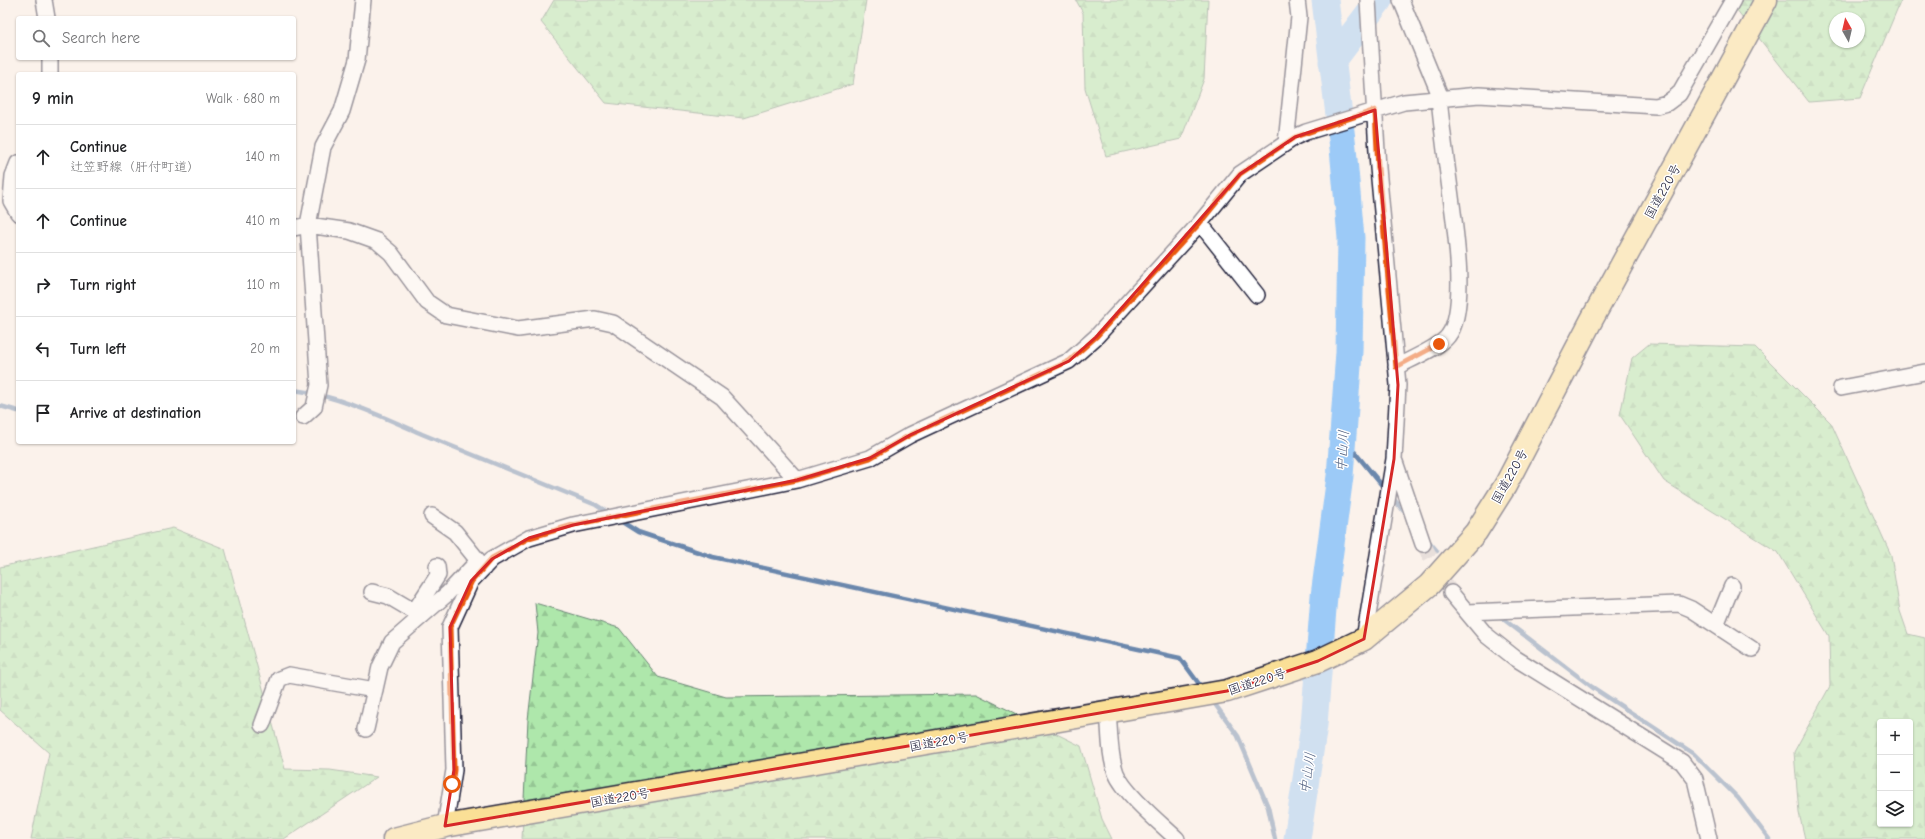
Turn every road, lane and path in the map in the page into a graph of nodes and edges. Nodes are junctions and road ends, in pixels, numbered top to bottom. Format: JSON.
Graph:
{"nodes":[{"id":1,"x":44,"y":0,"type":"edge"},
{"id":2,"x":363,"y":0,"type":"edge"},
{"id":3,"x":1298,"y":0,"type":"edge"},
{"id":4,"x":1368,"y":0,"type":"edge"},
{"id":5,"x":1401,"y":0,"type":"edge"},
{"id":6,"x":1733,"y":0,"type":"edge"},
{"id":7,"x":1766,"y":0,"type":"edge"},
{"id":8,"x":47,"y":16,"type":"edge"},
{"id":9,"x":50,"y":60,"type":"edge"},
{"id":10,"x":50,"y":72,"type":"edge"},
{"id":11,"x":1440,"y":98,"type":"junction"},
{"id":12,"x":1372,"y":111,"type":"junction"},
{"id":13,"x":1286,"y":143,"type":"junction"},
{"id":14,"x":16,"y":168,"type":"edge"},
{"id":15,"x":16,"y":210,"type":"edge"},
{"id":16,"x":1200,"y":223,"type":"junction"},
{"id":17,"x":301,"y":226,"type":"edge"},
{"id":18,"x":1257,"y":296,"type":"dead end"},
{"id":19,"x":1396,"y":367,"type":"junction"},
{"id":20,"x":1925,"y":372,"type":"edge"},
{"id":21,"x":1841,"y":388,"type":"dead end"},
{"id":22,"x":303,"y":417,"type":"dead end"},
{"id":23,"x":1394,"y":459,"type":"junction"},
{"id":24,"x":797,"y":480,"type":"junction"},
{"id":25,"x":432,"y":516,"type":"dead end"},
{"id":26,"x":1423,"y":544,"type":"tunnel mouth"},
{"id":27,"x":481,"y":564,"type":"junction"},
{"id":28,"x":437,"y":566,"type":"dead end"},
{"id":29,"x":1732,"y":586,"type":"dead end"},
{"id":30,"x":372,"y":592,"type":"dead end"},
{"id":31,"x":1452,"y":593,"type":"tunnel mouth"},
{"id":32,"x":1467,"y":612,"type":"junction"},
{"id":33,"x":418,"y":614,"type":"junction"},
{"id":34,"x":1716,"y":625,"type":"junction"},
{"id":35,"x":1364,"y":639,"type":"junction"},
{"id":36,"x":1752,"y":649,"type":"dead end"},
{"id":37,"x":375,"y":690,"type":"junction"},
{"id":38,"x":1108,"y":712,"type":"junction"},
{"id":39,"x":262,"y":725,"type":"dead end"},
{"id":40,"x":366,"y":729,"type":"dead end"},
{"id":41,"x":445,"y":826,"type":"junction"},
{"id":42,"x":394,"y":839,"type":"edge"},
{"id":43,"x":1177,"y":839,"type":"edge"},
{"id":44,"x":1709,"y":839,"type":"edge"}],
"edges":[{"from":1,"to":8,"type":"street"},
{"from":2,"to":17,"type":"street"},
{"from":3,"to":13,"type":"street"},
{"from":4,"to":12,"type":"street"},
{"from":5,"to":11,"type":"street"},
{"from":6,"to":11,"type":"street"},
{"from":7,"to":35,"type":"highway","name":"国道220号"},
{"from":9,"to":10,"type":"street"},
{"from":11,"to":12,"type":"street"},
{"from":11,"to":19,"type":"street"},
{"from":12,"to":13,"type":"street"},
{"from":12,"to":19,"type":"street"},
{"from":13,"to":16,"type":"street"},
{"from":14,"to":15,"type":"street"},
{"from":16,"to":18,"type":"street"},
{"from":16,"to":24,"type":"street"},
{"from":17,"to":22,"type":"street"},
{"from":17,"to":24,"type":"street"},
{"from":19,"to":23,"type":"street"},
{"from":20,"to":21,"type":"street"},
{"from":23,"to":26,"type":"street"},
{"from":23,"to":35,"type":"street"},
{"from":24,"to":27,"type":"street"},
{"from":25,"to":27,"type":"street"},
{"from":27,"to":33,"type":"street"},
{"from":27,"to":41,"type":"street"},
{"from":28,"to":33,"type":"street"},
{"from":29,"to":34,"type":"street"},
{"from":30,"to":33,"type":"street"},
{"from":31,"to":32,"type":"street"},
{"from":32,"to":34,"type":"street"},
{"from":32,"to":44,"type":"street"},
{"from":33,"to":37,"type":"street"},
{"from":34,"to":36,"type":"street"},
{"from":35,"to":38,"type":"highway","name":"国道220号"},
{"from":37,"to":39,"type":"street"},
{"from":37,"to":40,"type":"street"},
{"from":38,"to":41,"type":"highway","name":"国道220号"},
{"from":38,"to":43,"type":"street"},
{"from":41,"to":42,"type":"highway","name":"国道220号"}]}
